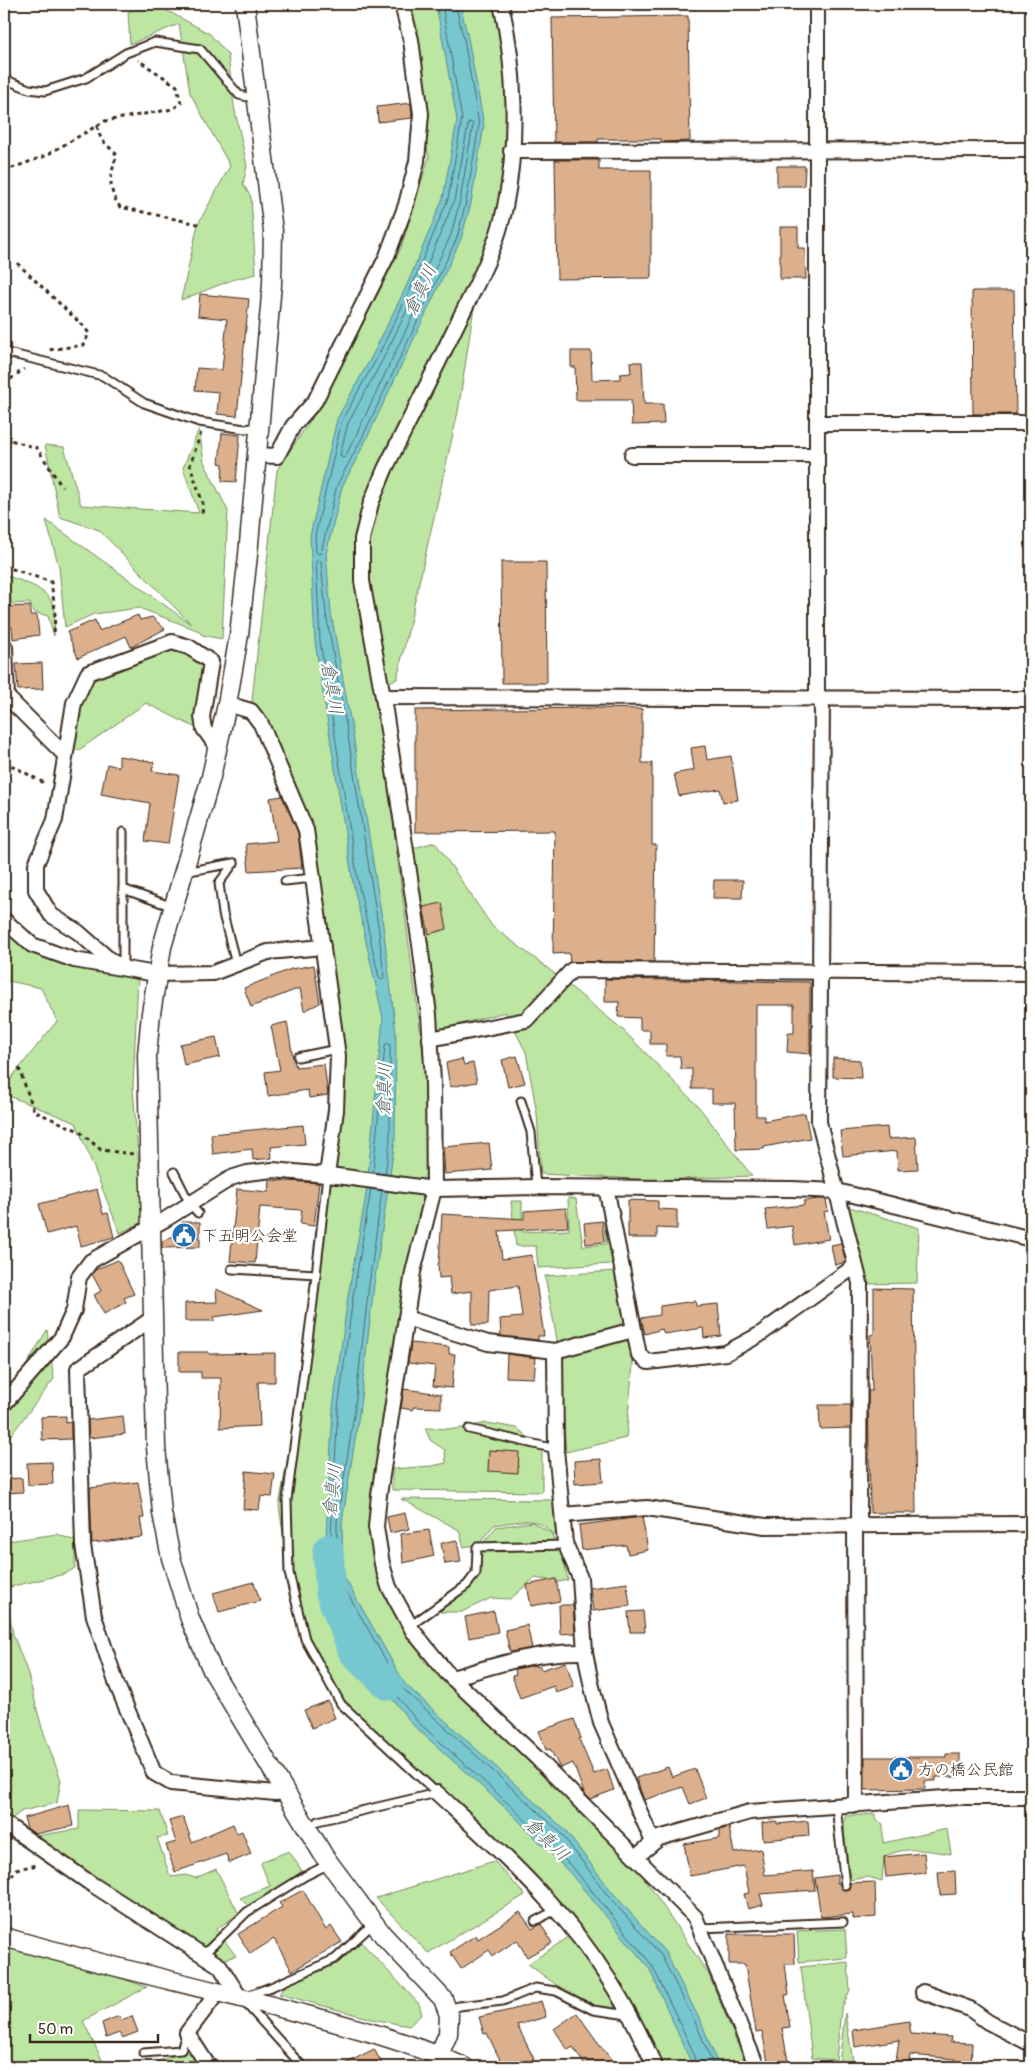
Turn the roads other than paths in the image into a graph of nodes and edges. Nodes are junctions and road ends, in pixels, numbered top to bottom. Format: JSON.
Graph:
{"nodes":[{"id":1,"x":245,"y":4,"type":"edge"},
{"id":2,"x":402,"y":4,"type":"edge"},
{"id":3,"x":500,"y":4,"type":"edge"},
{"id":4,"x":817,"y":4,"type":"edge"},
{"id":5,"x":4,"y":79,"type":"edge"},
{"id":6,"x":257,"y":99,"type":"junction"},
{"id":7,"x":816,"y":150,"type":"junction"},
{"id":8,"x":1031,"y":150,"type":"edge"},
{"id":9,"x":511,"y":151,"type":"junction"},
{"id":10,"x":4,"y":352,"type":"edge"},
{"id":11,"x":817,"y":423,"type":"junction"},
{"id":12,"x":1031,"y":423,"type":"edge"},
{"id":13,"x":259,"y":427,"type":"junction"},
{"id":14,"x":257,"y":455,"type":"junction"},
{"id":15,"x":632,"y":455,"type":"dead end"},
{"id":16,"x":817,"y":455,"type":"junction"},
{"id":17,"x":4,"y":647,"type":"edge"},
{"id":18,"x":383,"y":698,"type":"junction"},
{"id":19,"x":820,"y":699,"type":"junction"},
{"id":20,"x":1031,"y":699,"type":"edge"},
{"id":21,"x":227,"y":704,"type":"junction"},
{"id":22,"x":217,"y":747,"type":"junction"},
{"id":23,"x":65,"y":755,"type":"junction"},
{"id":24,"x":123,"y":832,"type":"dead end"},
{"id":25,"x":184,"y":872,"type":"junction"},
{"id":26,"x":313,"y":878,"type":"junction"},
{"id":27,"x":285,"y":881,"type":"dead end"},
{"id":28,"x":123,"y":888,"type":"junction"},
{"id":29,"x":173,"y":907,"type":"junction"},
{"id":30,"x":4,"y":920,"type":"edge"},
{"id":31,"x":323,"y":947,"type":"junction"},
{"id":32,"x":236,"y":964,"type":"junction"},
{"id":33,"x":123,"y":967,"type":"junction"},
{"id":34,"x":820,"y":972,"type":"junction"},
{"id":35,"x":1031,"y":973,"type":"edge"},
{"id":36,"x":156,"y":974,"type":"junction"},
{"id":37,"x":430,"y":1039,"type":"junction"},
{"id":38,"x":337,"y":1049,"type":"junction"},
{"id":39,"x":298,"y":1057,"type":"dead end"},
{"id":40,"x":521,"y":1101,"type":"dead end"},
{"id":41,"x":174,"y":1172,"type":"dead end"},
{"id":42,"x":332,"y":1175,"type":"junction"},
{"id":43,"x":536,"y":1187,"type":"junction"},
{"id":44,"x":606,"y":1187,"type":"junction"},
{"id":45,"x":434,"y":1189,"type":"junction"},
{"id":46,"x":837,"y":1192,"type":"junction"},
{"id":47,"x":194,"y":1209,"type":"junction"},
{"id":48,"x":151,"y":1227,"type":"junction"},
{"id":49,"x":1031,"y":1239,"type":"edge"},
{"id":50,"x":855,"y":1266,"type":"junction"},
{"id":51,"x":232,"y":1269,"type":"dead end"},
{"id":52,"x":316,"y":1274,"type":"junction"},
{"id":53,"x":153,"y":1318,"type":"junction"},
{"id":54,"x":406,"y":1318,"type":"junction"},
{"id":55,"x":633,"y":1330,"type":"junction"},
{"id":56,"x":555,"y":1351,"type":"junction"},
{"id":57,"x":27,"y":1378,"type":"junction"},
{"id":58,"x":4,"y":1386,"type":"edge"},
{"id":59,"x":4,"y":1404,"type":"edge"},
{"id":60,"x":469,"y":1429,"type":"dead end"},
{"id":61,"x":556,"y":1449,"type":"junction"},
{"id":62,"x":562,"y":1515,"type":"junction"},
{"id":63,"x":1031,"y":1524,"type":"edge"},
{"id":64,"x":857,"y":1525,"type":"junction"},
{"id":65,"x":566,"y":1545,"type":"junction"},
{"id":66,"x":410,"y":1626,"type":"junction"},
{"id":67,"x":585,"y":1652,"type":"junction"},
{"id":68,"x":452,"y":1678,"type":"junction"},
{"id":69,"x":286,"y":1792,"type":"junction"},
{"id":70,"x":437,"y":1793,"type":"junction"},
{"id":71,"x":1031,"y":1797,"type":"edge"},
{"id":72,"x":856,"y":1804,"type":"junction"},
{"id":73,"x":836,"y":1806,"type":"junction"},
{"id":74,"x":4,"y":1823,"type":"edge"},
{"id":75,"x":308,"y":1829,"type":"junction"},
{"id":76,"x":654,"y":1842,"type":"junction"},
{"id":77,"x":636,"y":1857,"type":"junction"},
{"id":78,"x":330,"y":1864,"type":"junction"},
{"id":79,"x":845,"y":1885,"type":"dead end"},
{"id":80,"x":556,"y":1910,"type":"junction"},
{"id":81,"x":534,"y":1921,"type":"dead end"},
{"id":82,"x":843,"y":1922,"type":"dead end"},
{"id":83,"x":374,"y":1923,"type":"junction"},
{"id":84,"x":701,"y":1928,"type":"junction"},
{"id":85,"x":4,"y":1937,"type":"edge"},
{"id":86,"x":203,"y":1955,"type":"junction"},
{"id":87,"x":218,"y":1992,"type":"junction"},
{"id":88,"x":924,"y":1992,"type":"dead end"},
{"id":89,"x":240,"y":1998,"type":"junction"},
{"id":90,"x":447,"y":2009,"type":"junction"},
{"id":91,"x":629,"y":2015,"type":"junction"},
{"id":92,"x":187,"y":2033,"type":"junction"},
{"id":93,"x":1031,"y":2044,"type":"edge"},
{"id":94,"x":143,"y":2053,"type":"dead end"},
{"id":95,"x":439,"y":2056,"type":"junction"},
{"id":96,"x":470,"y":2062,"type":"edge"},
{"id":97,"x":209,"y":2067,"type":"edge"},
{"id":98,"x":303,"y":2067,"type":"edge"},
{"id":99,"x":655,"y":2067,"type":"edge"},
{"id":100,"x":756,"y":2067,"type":"edge"}],
"edges":[{"from":1,"to":6,"type":"street"},
{"from":2,"to":14,"type":"street"},
{"from":3,"to":9,"type":"street"},
{"from":4,"to":7,"type":"street"},
{"from":5,"to":6,"type":"lane"},
{"from":6,"to":13,"type":"street"},
{"from":7,"to":8,"type":"street"},
{"from":7,"to":9,"type":"street"},
{"from":7,"to":11,"type":"street"},
{"from":9,"to":18,"type":"street"},
{"from":10,"to":13,"type":"lane"},
{"from":11,"to":12,"type":"street"},
{"from":11,"to":16,"type":"street"},
{"from":13,"to":14,"type":"street"},
{"from":14,"to":21,"type":"street"},
{"from":15,"to":16,"type":"street"},
{"from":16,"to":19,"type":"street"},
{"from":17,"to":23,"type":"street"},
{"from":18,"to":19,"type":"street"},
{"from":18,"to":37,"type":"street"},
{"from":19,"to":20,"type":"street"},
{"from":19,"to":34,"type":"street"},
{"from":21,"to":22,"type":"street"},
{"from":21,"to":26,"type":"street"},
{"from":22,"to":23,"type":"street"},
{"from":22,"to":25,"type":"street"},
{"from":23,"to":33,"type":"street"},
{"from":24,"to":28,"type":"lane"},
{"from":25,"to":29,"type":"street"},
{"from":25,"to":32,"type":"lane"},
{"from":26,"to":27,"type":"lane"},
{"from":26,"to":31,"type":"street"},
{"from":28,"to":29,"type":"lane"},
{"from":28,"to":33,"type":"lane"},
{"from":29,"to":36,"type":"street"},
{"from":30,"to":33,"type":"street"},
{"from":31,"to":32,"type":"street"},
{"from":31,"to":38,"type":"street"},
{"from":32,"to":36,"type":"street"},
{"from":33,"to":36,"type":"street"},
{"from":34,"to":35,"type":"street"},
{"from":34,"to":37,"type":"street"},
{"from":34,"to":46,"type":"street"},
{"from":36,"to":48,"type":"street"},
{"from":37,"to":45,"type":"street"},
{"from":38,"to":39,"type":"lane"},
{"from":38,"to":42,"type":"street"},
{"from":40,"to":43,"type":"lane"},
{"from":41,"to":47,"type":"lane"},
{"from":42,"to":45,"type":"street"},
{"from":42,"to":47,"type":"street"},
{"from":42,"to":52,"type":"lane"},
{"from":43,"to":44,"type":"street"},
{"from":43,"to":45,"type":"street"},
{"from":44,"to":46,"type":"street"},
{"from":44,"to":55,"type":"street"},
{"from":45,"to":54,"type":"street"},
{"from":46,"to":49,"type":"street"},
{"from":46,"to":50,"type":"street"},
{"from":47,"to":48,"type":"street"},
{"from":48,"to":53,"type":"street"},
{"from":48,"to":57,"type":"street"},
{"from":50,"to":55,"type":"street"},
{"from":50,"to":64,"type":"street"},
{"from":51,"to":52,"type":"lane"},
{"from":52,"to":70,"type":"lane"},
{"from":53,"to":69,"type":"street"},
{"from":53,"to":69,"type":"street"},
{"from":54,"to":56,"type":"street"},
{"from":54,"to":66,"type":"street"},
{"from":55,"to":56,"type":"street"},
{"from":56,"to":61,"type":"street"},
{"from":57,"to":58,"type":"street"},
{"from":57,"to":59,"type":"street"},
{"from":60,"to":61,"type":"lane"},
{"from":61,"to":62,"type":"street"},
{"from":62,"to":64,"type":"street"},
{"from":62,"to":65,"type":"street"},
{"from":63,"to":64,"type":"street"},
{"from":64,"to":72,"type":"street"},
{"from":65,"to":66,"type":"lane"},
{"from":65,"to":67,"type":"street"},
{"from":66,"to":68,"type":"street"},
{"from":67,"to":68,"type":"street"},
{"from":67,"to":76,"type":"street"},
{"from":68,"to":77,"type":"street"},
{"from":69,"to":75,"type":"street"},
{"from":70,"to":75,"type":"lane"},
{"from":70,"to":80,"type":"street"},
{"from":71,"to":72,"type":"street"},
{"from":72,"to":73,"type":"street"},
{"from":73,"to":76,"type":"street"},
{"from":73,"to":79,"type":"lane"},
{"from":74,"to":86,"type":"street"},
{"from":75,"to":78,"type":"street"},
{"from":76,"to":77,"type":"street"},
{"from":77,"to":84,"type":"street"},
{"from":78,"to":83,"type":"street"},
{"from":78,"to":86,"type":"lane"},
{"from":80,"to":81,"type":"lane"},
{"from":80,"to":91,"type":"street"},
{"from":82,"to":84,"type":"lane"},
{"from":83,"to":89,"type":"lane"},
{"from":83,"to":90,"type":"street"},
{"from":84,"to":100,"type":"street"},
{"from":85,"to":87,"type":"street"},
{"from":86,"to":89,"type":"street"},
{"from":87,"to":89,"type":"street"},
{"from":87,"to":92,"type":"street"},
{"from":88,"to":93,"type":"street"},
{"from":89,"to":95,"type":"street"},
{"from":89,"to":98,"type":"lane"},
{"from":90,"to":91,"type":"lane"},
{"from":90,"to":95,"type":"street"},
{"from":91,"to":99,"type":"street"},
{"from":92,"to":94,"type":"lane"},
{"from":92,"to":97,"type":"street"},
{"from":95,"to":96,"type":"street"}]}
